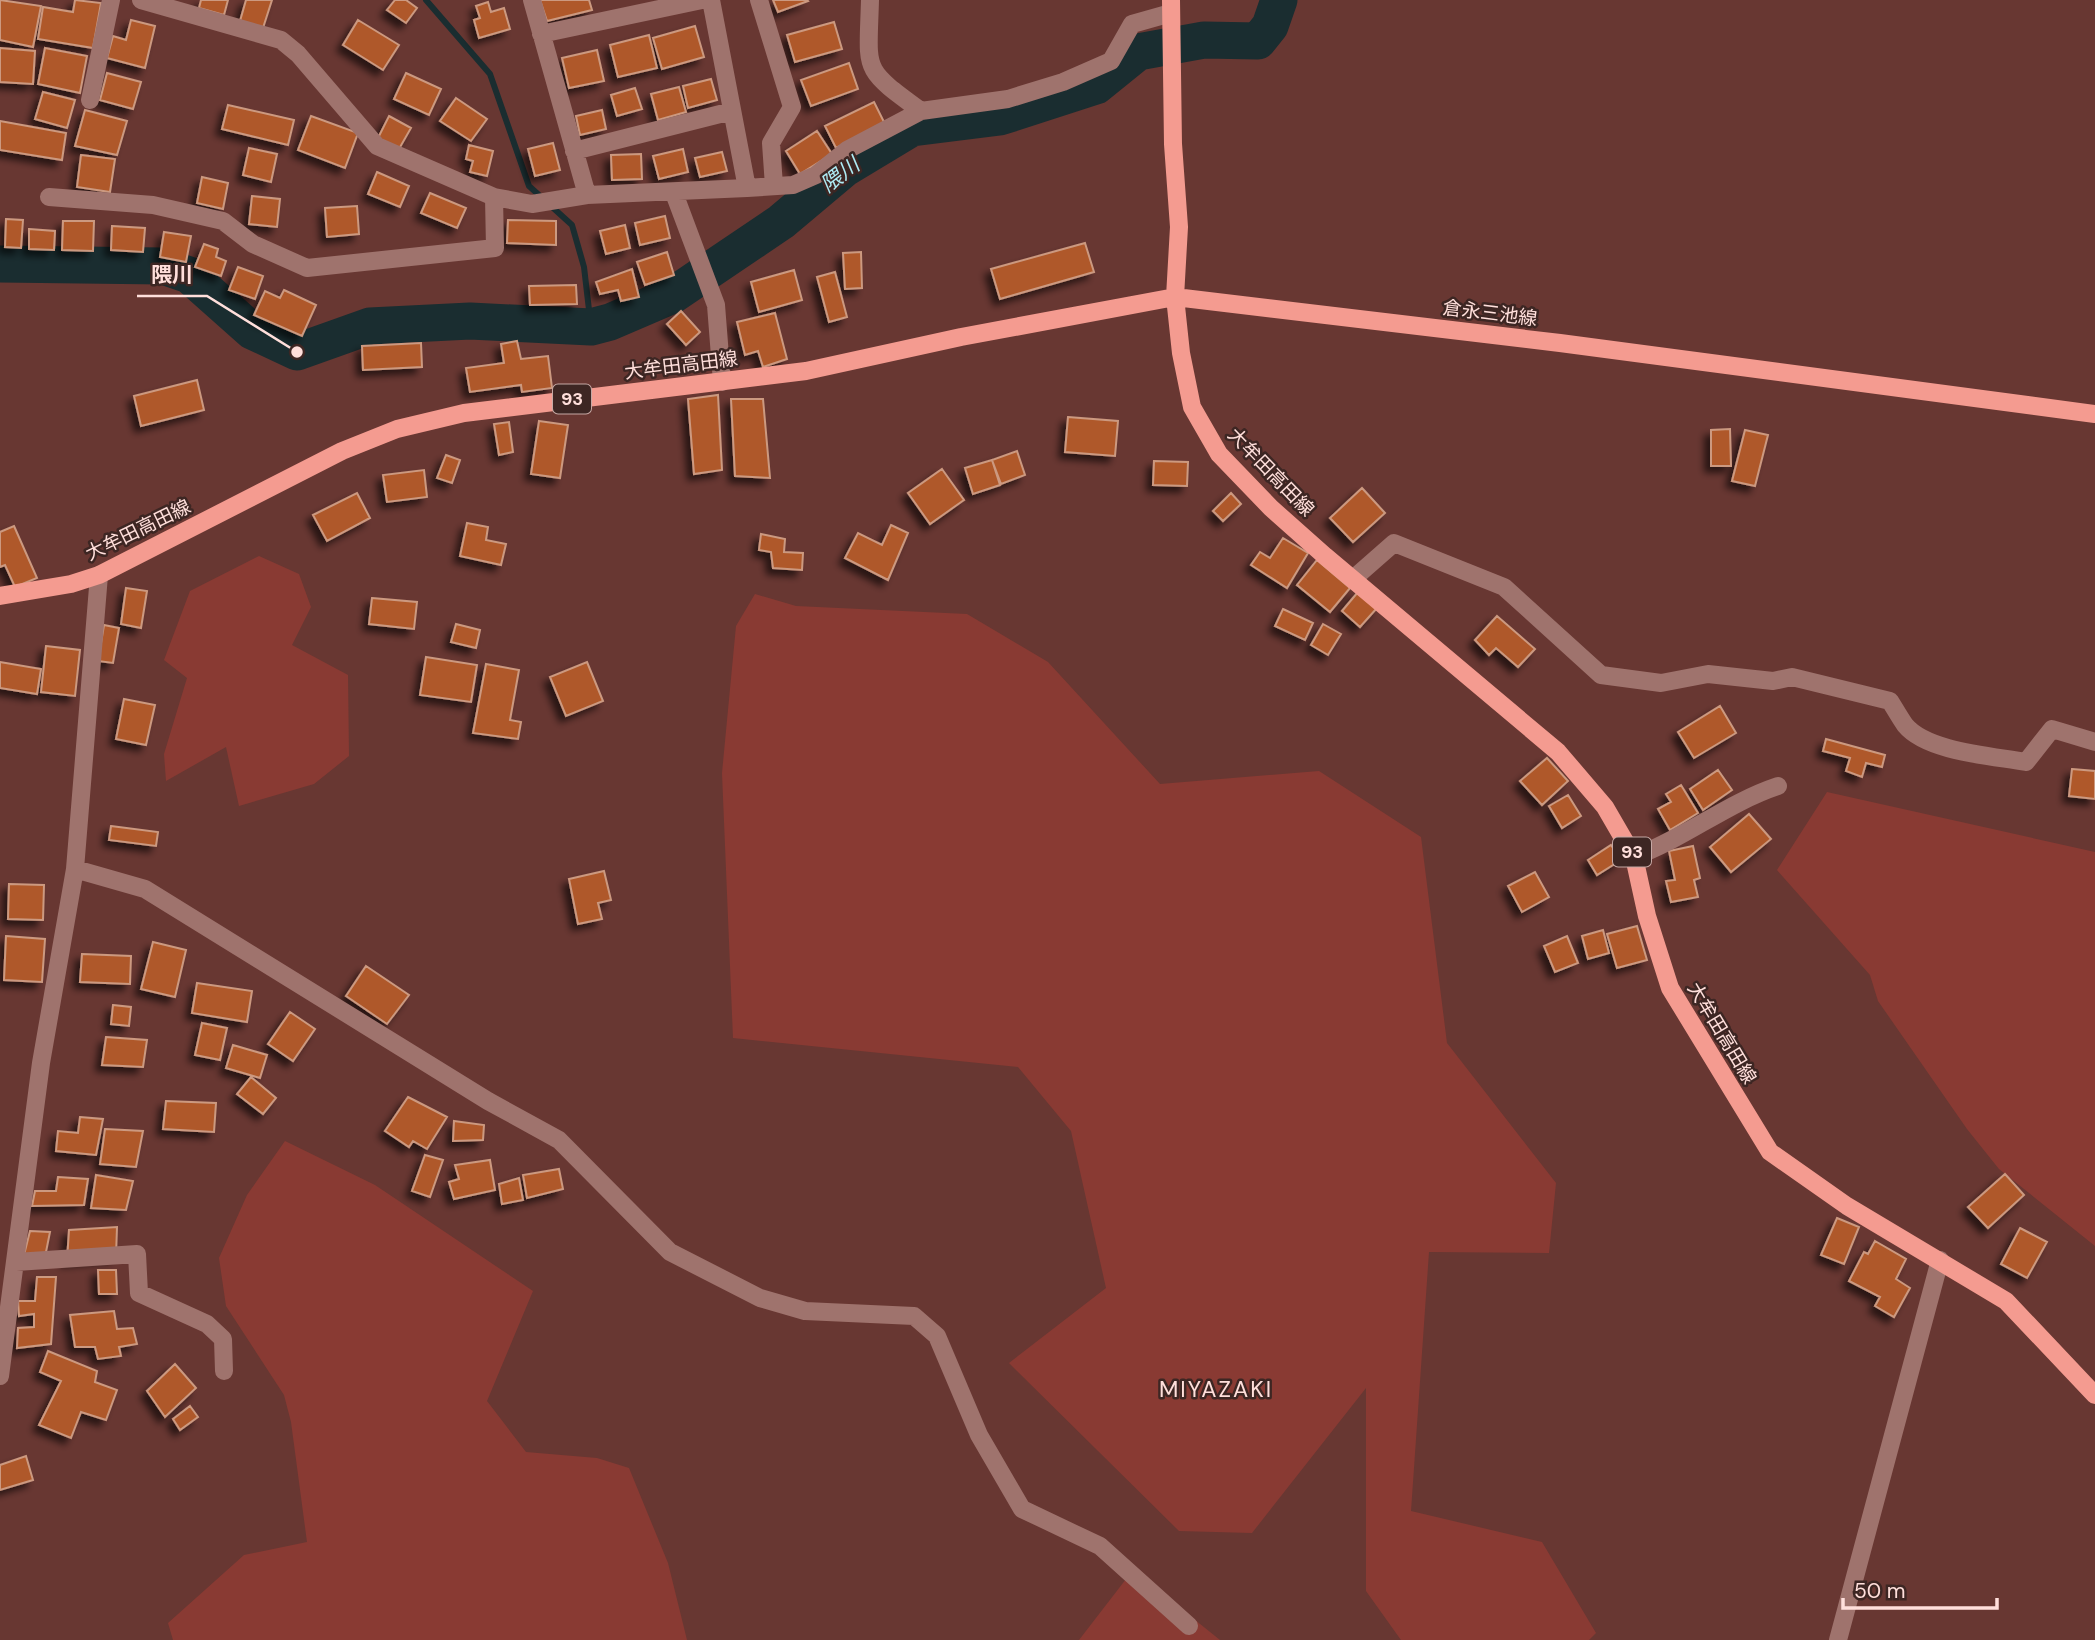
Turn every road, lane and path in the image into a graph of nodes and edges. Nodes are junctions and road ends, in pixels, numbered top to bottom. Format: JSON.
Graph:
{"nodes":[{"id":1,"x":111,"y":0,"type":"edge"},
{"id":2,"x":141,"y":0,"type":"edge"},
{"id":3,"x":532,"y":0,"type":"edge"},
{"id":4,"x":702,"y":0,"type":"edge"},
{"id":5,"x":712,"y":0,"type":"edge"},
{"id":6,"x":759,"y":0,"type":"edge"},
{"id":7,"x":870,"y":0,"type":"edge"},
{"id":8,"x":1171,"y":7,"type":"edge"},
{"id":9,"x":541,"y":34,"type":"junction"},
{"id":10,"x":90,"y":100,"type":"dead end"},
{"id":11,"x":732,"y":111,"type":"junction"},
{"id":12,"x":922,"y":111,"type":"junction"},
{"id":13,"x":574,"y":151,"type":"junction"},
{"id":14,"x":774,"y":186,"type":"junction"},
{"id":15,"x":747,"y":188,"type":"junction"},
{"id":16,"x":674,"y":194,"type":"junction"},
{"id":17,"x":587,"y":195,"type":"junction"},
{"id":18,"x":49,"y":197,"type":"dead end"},
{"id":19,"x":494,"y":197,"type":"junction"},
{"id":20,"x":1175,"y":297,"type":"junction"},
{"id":21,"x":722,"y":382,"type":"junction"},
{"id":22,"x":2095,"y":414,"type":"edge"},
{"id":23,"x":99,"y":575,"type":"junction"},
{"id":24,"x":1353,"y":579,"type":"junction"},
{"id":25,"x":0,"y":596,"type":"edge"},
{"id":26,"x":2095,"y":742,"type":"edge"},
{"id":27,"x":1778,"y":786,"type":"dead end"},
{"id":28,"x":1634,"y":857,"type":"junction"},
{"id":29,"x":75,"y":869,"type":"junction"},
{"id":30,"x":1940,"y":1259,"type":"junction"},
{"id":31,"x":16,"y":1262,"type":"junction"},
{"id":32,"x":224,"y":1371,"type":"dead end"},
{"id":33,"x":0,"y":1376,"type":"edge"},
{"id":34,"x":2095,"y":1395,"type":"edge"},
{"id":35,"x":1189,"y":1626,"type":"dead end"},
{"id":36,"x":1838,"y":1640,"type":"edge"}],
"edges":[{"from":1,"to":10,"type":"street"},
{"from":2,"to":19,"type":"street"},
{"from":3,"to":9,"type":"street"},
{"from":4,"to":9,"type":"street"},
{"from":5,"to":11,"type":"street"},
{"from":6,"to":14,"type":"street"},
{"from":7,"to":12,"type":"street"},
{"from":8,"to":12,"type":"street"},
{"from":8,"to":20,"type":"main road"},
{"from":9,"to":13,"type":"street"},
{"from":11,"to":13,"type":"street"},
{"from":11,"to":15,"type":"street"},
{"from":12,"to":14,"type":"street"},
{"from":13,"to":17,"type":"street"},
{"from":14,"to":15,"type":"street"},
{"from":15,"to":16,"type":"street"},
{"from":16,"to":17,"type":"street"},
{"from":16,"to":21,"type":"street"},
{"from":17,"to":19,"type":"street"},
{"from":18,"to":19,"type":"street"},
{"from":20,"to":21,"type":"main road","name":"大牟田高田線","number":"93"},
{"from":20,"to":22,"type":"main road","name":"倉永三池線"},
{"from":20,"to":24,"type":"main road","name":"大牟田高田線","number":"93"},
{"from":21,"to":23,"type":"main road","name":"大牟田高田線","number":"93"},
{"from":23,"to":25,"type":"main road","name":"大牟田高田線","number":"93"},
{"from":23,"to":29,"type":"street"},
{"from":24,"to":26,"type":"street"},
{"from":24,"to":28,"type":"main road","name":"大牟田高田線","number":"93"},
{"from":27,"to":28,"type":"street"},
{"from":28,"to":30,"type":"main road","name":"大牟田高田線","number":"93"},
{"from":29,"to":31,"type":"street"},
{"from":29,"to":35,"type":"street"},
{"from":30,"to":34,"type":"main road","name":"大牟田高田線","number":"93"},
{"from":30,"to":36,"type":"street"},
{"from":31,"to":32,"type":"street"},
{"from":31,"to":33,"type":"street"}]}
